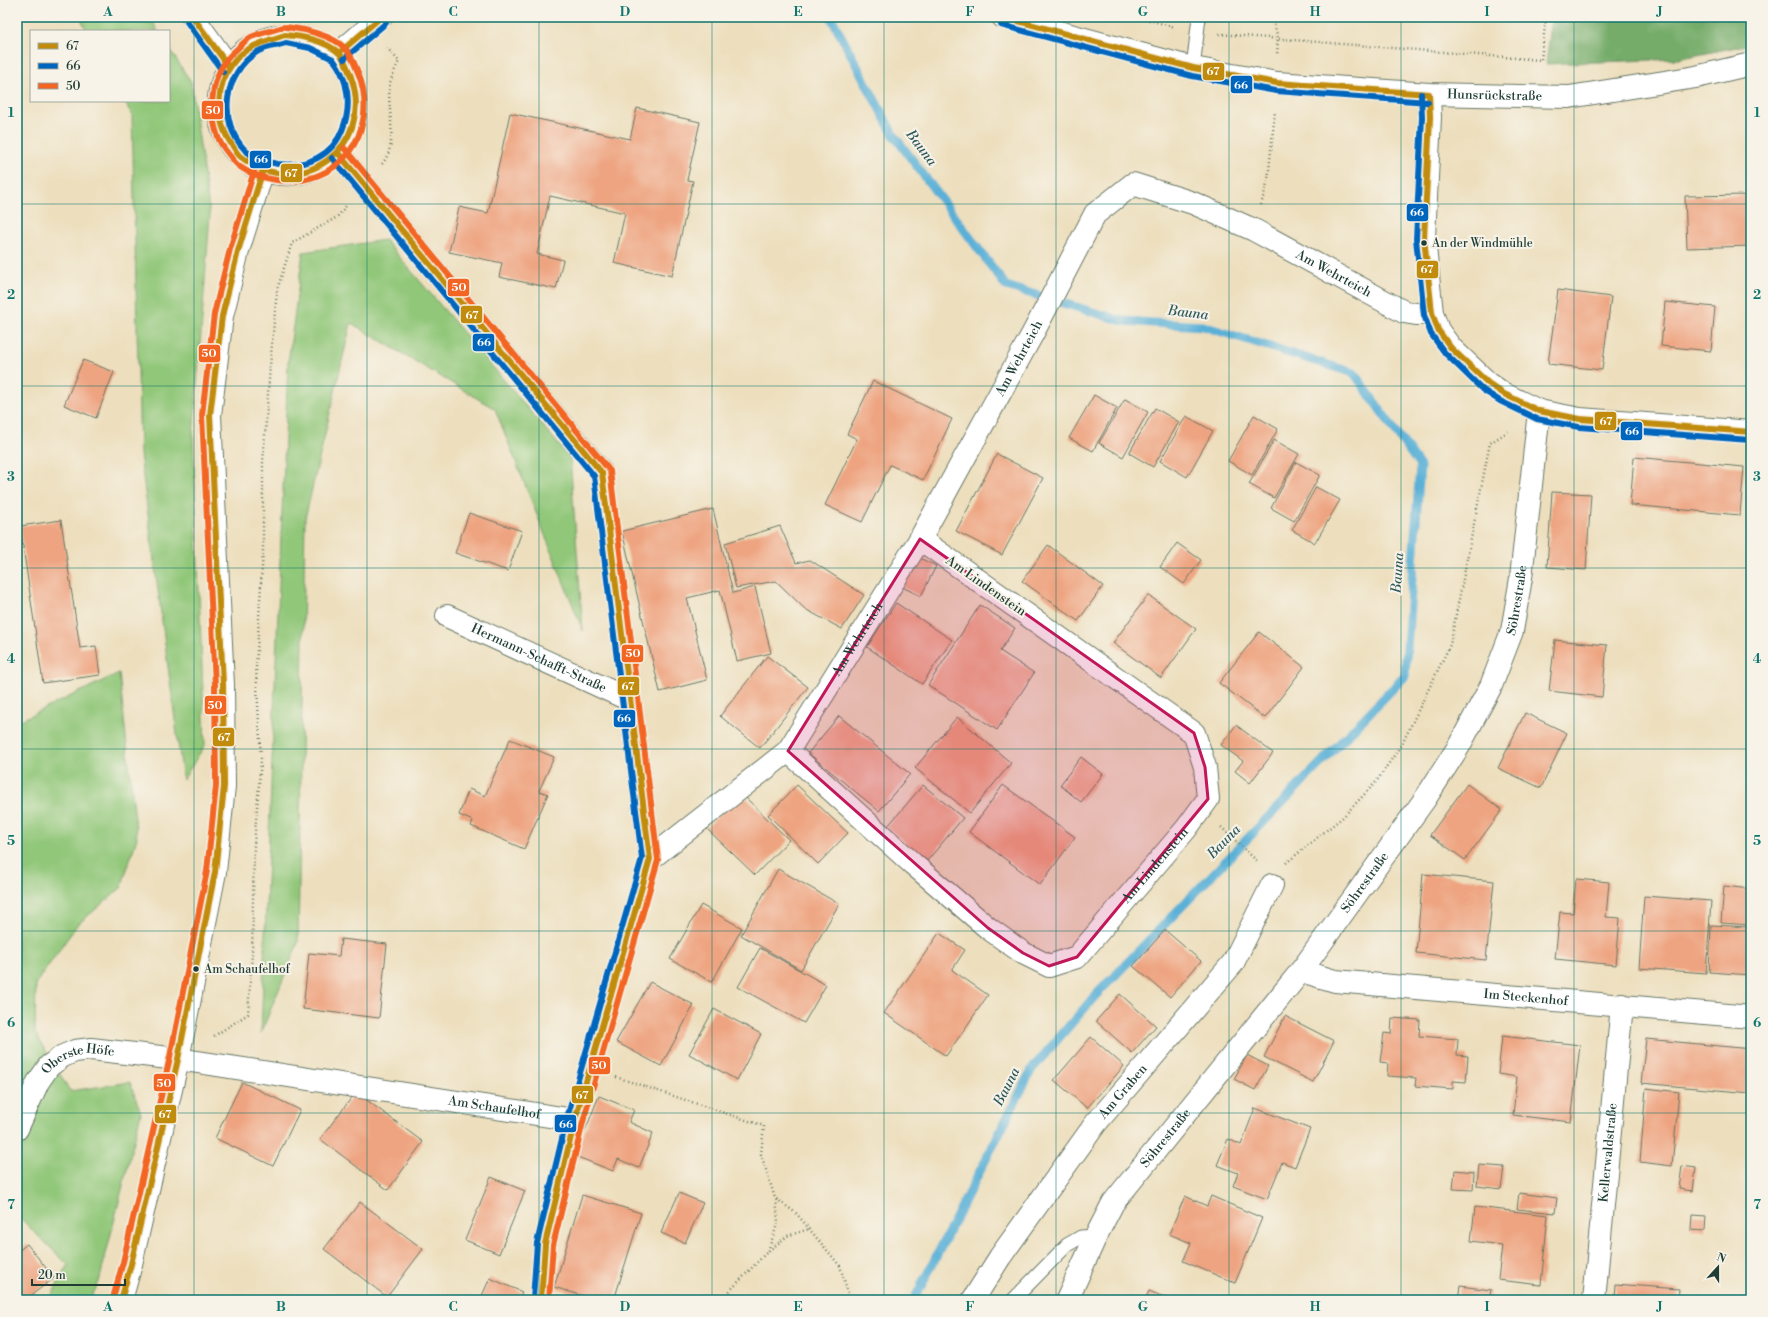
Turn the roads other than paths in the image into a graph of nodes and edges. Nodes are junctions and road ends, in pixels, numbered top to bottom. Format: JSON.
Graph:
{"nodes":[{"id":1,"x":193,"y":17,"type":"edge"},
{"id":2,"x":381,"y":17,"type":"edge"},
{"id":3,"x":1003,"y":17,"type":"edge"},
{"id":4,"x":1200,"y":17,"type":"edge"},
{"id":5,"x":339,"y":52,"type":"junction"},
{"id":6,"x":1751,"y":64,"type":"edge"},
{"id":7,"x":229,"y":67,"type":"junction"},
{"id":8,"x":1193,"y":68,"type":"junction"},
{"id":9,"x":1429,"y":94,"type":"junction"},
{"id":10,"x":338,"y":153,"type":"junction"},
{"id":11,"x":263,"y":170,"type":"junction"},
{"id":12,"x":1432,"y":313,"type":"junction"},
{"id":13,"x":1539,"y":411,"type":"junction"},
{"id":14,"x":1751,"y":432,"type":"edge"},
{"id":15,"x":920,"y":539,"type":"junction"},
{"id":16,"x":447,"y":616,"type":"dead end"},
{"id":17,"x":630,"y":700,"type":"junction"},
{"id":18,"x":788,"y":751,"type":"junction"},
{"id":19,"x":650,"y":859,"type":"junction"},
{"id":20,"x":1272,"y":885,"type":"road end"},
{"id":21,"x":1301,"y":971,"type":"junction"},
{"id":22,"x":1622,"y":1005,"type":"junction"},
{"id":23,"x":1751,"y":1017,"type":"edge"},
{"id":24,"x":178,"y":1059,"type":"junction"},
{"id":25,"x":574,"y":1120,"type":"junction"},
{"id":26,"x":17,"y":1130,"type":"edge"},
{"id":27,"x":1096,"y":1236,"type":"junction"},
{"id":28,"x":121,"y":1300,"type":"edge"},
{"id":29,"x":541,"y":1300,"type":"edge"},
{"id":30,"x":973,"y":1300,"type":"edge"},
{"id":31,"x":1013,"y":1300,"type":"edge"},
{"id":32,"x":1067,"y":1300,"type":"edge"},
{"id":33,"x":1594,"y":1300,"type":"edge"}],
"edges":[{"from":1,"to":7,"type":"street"},
{"from":2,"to":5,"type":"street"},
{"from":3,"to":8,"type":"street","name":"Hunsrückstraße"},
{"from":4,"to":8,"type":"lane"},
{"from":5,"to":7,"type":"street"},
{"from":5,"to":10,"type":"street"},
{"from":6,"to":9,"type":"street","name":"Hunsrückstraße"},
{"from":7,"to":11,"type":"street"},
{"from":8,"to":9,"type":"street","name":"Hunsrückstraße"},
{"from":9,"to":12,"type":"street"},
{"from":10,"to":11,"type":"street"},
{"from":10,"to":17,"type":"street","name":"Hermann-Schafft-Straße"},
{"from":11,"to":24,"type":"street"},
{"from":12,"to":13,"type":"street"},
{"from":12,"to":15,"type":"street","name":"Am Wehrteich"},
{"from":13,"to":14,"type":"street"},
{"from":13,"to":21,"type":"street","name":"Söhrestraße"},
{"from":15,"to":18,"type":"street","name":"Am Wehrteich"},
{"from":15,"to":18,"type":"street","name":"Am Lindenstein"},
{"from":16,"to":17,"type":"street","name":"Hermann-Schafft-Straße"},
{"from":17,"to":19,"type":"street","name":"Hermann-Schafft-Straße"},
{"from":18,"to":19,"type":"street","name":"Am Wehrteich"},
{"from":19,"to":25,"type":"street","name":"Hermann-Schafft-Straße"},
{"from":20,"to":30,"type":"street","name":"Am Graben"},
{"from":21,"to":22,"type":"street","name":"Im Steckenhof"},
{"from":21,"to":27,"type":"street","name":"Söhrestraße"},
{"from":22,"to":23,"type":"street","name":"Im Steckenhof"},
{"from":22,"to":33,"type":"street","name":"Kellerwaldstraße"},
{"from":24,"to":25,"type":"street","name":"Am Schaufelhof"},
{"from":24,"to":26,"type":"street","name":"Oberste Höfe"},
{"from":24,"to":28,"type":"street"},
{"from":25,"to":29,"type":"street","name":"Hermann-Schafft-Straße"},
{"from":27,"to":31,"type":"lane"},
{"from":27,"to":32,"type":"street","name":"Söhrestraße"}]}
